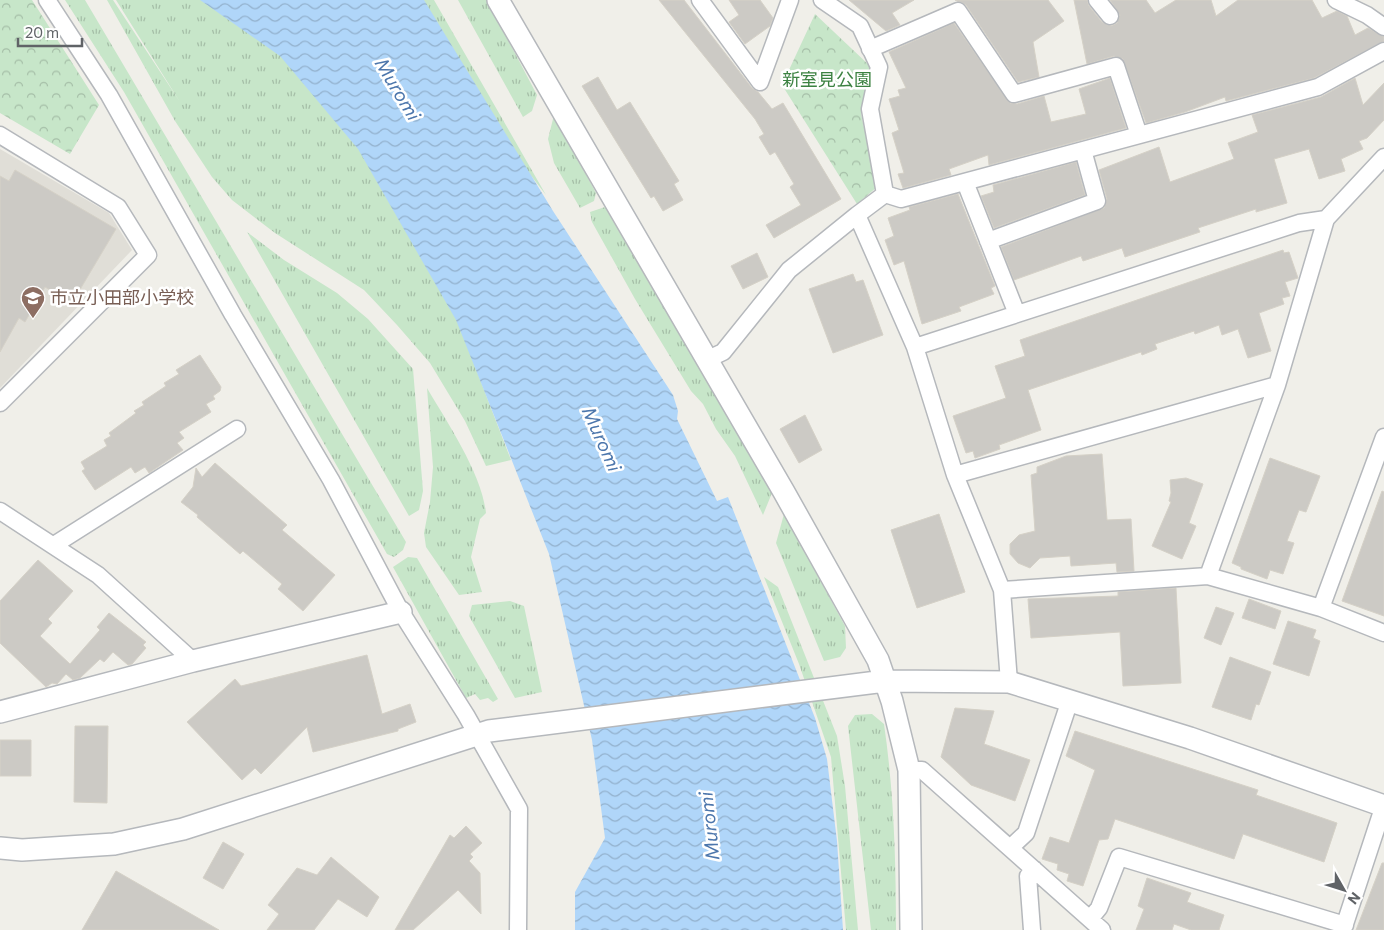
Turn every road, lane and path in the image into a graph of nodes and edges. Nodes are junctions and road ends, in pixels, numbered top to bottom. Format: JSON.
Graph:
{"nodes":[{"id":1,"x":47,"y":0,"type":"edge"},
{"id":2,"x":498,"y":0,"type":"edge"},
{"id":3,"x":700,"y":0,"type":"edge"},
{"id":4,"x":790,"y":0,"type":"edge"},
{"id":5,"x":822,"y":0,"type":"edge"},
{"id":6,"x":1097,"y":0,"type":"edge"},
{"id":7,"x":1336,"y":0,"type":"edge"},
{"id":8,"x":1110,"y":16,"type":"dead end"},
{"id":9,"x":1384,"y":27,"type":"edge"},
{"id":10,"x":870,"y":49,"type":"junction"},
{"id":11,"x":1384,"y":50,"type":"edge"},
{"id":12,"x":0,"y":135,"type":"edge"},
{"id":13,"x":1138,"y":135,"type":"junction"},
{"id":14,"x":1083,"y":150,"type":"junction"},
{"id":15,"x":1384,"y":158,"type":"edge"},
{"id":16,"x":1378,"y":174,"type":"edge"},
{"id":17,"x":966,"y":182,"type":"junction"},
{"id":18,"x":886,"y":194,"type":"junction"},
{"id":19,"x":857,"y":215,"type":"junction"},
{"id":20,"x":1326,"y":219,"type":"junction"},
{"id":21,"x":988,"y":241,"type":"junction"},
{"id":22,"x":1017,"y":314,"type":"junction"},
{"id":23,"x":915,"y":347,"type":"junction"},
{"id":24,"x":706,"y":360,"type":"junction"},
{"id":25,"x":1277,"y":385,"type":"junction"},
{"id":26,"x":0,"y":403,"type":"edge"},
{"id":27,"x":237,"y":429,"type":"dead end"},
{"id":28,"x":1384,"y":437,"type":"edge"},
{"id":29,"x":955,"y":475,"type":"junction"},
{"id":30,"x":0,"y":511,"type":"edge"},
{"id":31,"x":54,"y":546,"type":"junction"},
{"id":32,"x":1208,"y":576,"type":"junction"},
{"id":33,"x":1002,"y":590,"type":"junction"},
{"id":34,"x":1321,"y":608,"type":"junction"},
{"id":35,"x":401,"y":612,"type":"junction"},
{"id":36,"x":1384,"y":633,"type":"edge"},
{"id":37,"x":192,"y":661,"type":"junction"},
{"id":38,"x":885,"y":681,"type":"junction"},
{"id":39,"x":1009,"y":682,"type":"junction"},
{"id":40,"x":1070,"y":700,"type":"junction"},
{"id":41,"x":0,"y":712,"type":"edge"},
{"id":42,"x":483,"y":733,"type":"junction"},
{"id":43,"x":909,"y":770,"type":"junction"},
{"id":44,"x":1384,"y":806,"type":"edge"},
{"id":45,"x":0,"y":848,"type":"edge"},
{"id":46,"x":1010,"y":848,"type":"junction"},
{"id":47,"x":1034,"y":869,"type":"junction"},
{"id":48,"x":1096,"y":925,"type":"edge"},
{"id":49,"x":1344,"y":928,"type":"edge"},
{"id":50,"x":518,"y":930,"type":"edge"},
{"id":51,"x":911,"y":930,"type":"edge"},
{"id":52,"x":1032,"y":930,"type":"edge"}],
"edges":[{"from":1,"to":35,"type":"street"},
{"from":2,"to":24,"type":"street"},
{"from":3,"to":4,"type":"street"},
{"from":5,"to":10,"type":"street"},
{"from":6,"to":8,"type":"street"},
{"from":7,"to":9,"type":"street"},
{"from":10,"to":13,"type":"street"},
{"from":10,"to":18,"type":"street"},
{"from":11,"to":13,"type":"street"},
{"from":12,"to":26,"type":"street"},
{"from":13,"to":14,"type":"street"},
{"from":14,"to":17,"type":"street"},
{"from":14,"to":21,"type":"street"},
{"from":15,"to":16,"type":"street"},
{"from":16,"to":20,"type":"street"},
{"from":17,"to":18,"type":"street"},
{"from":17,"to":21,"type":"street"},
{"from":18,"to":19,"type":"street"},
{"from":19,"to":23,"type":"street"},
{"from":19,"to":24,"type":"street"},
{"from":20,"to":22,"type":"street"},
{"from":20,"to":25,"type":"street"},
{"from":21,"to":22,"type":"street"},
{"from":22,"to":23,"type":"street"},
{"from":23,"to":29,"type":"street"},
{"from":24,"to":38,"type":"street"},
{"from":25,"to":29,"type":"street"},
{"from":25,"to":32,"type":"street"},
{"from":27,"to":31,"type":"street"},
{"from":28,"to":34,"type":"street"},
{"from":29,"to":33,"type":"street"},
{"from":30,"to":31,"type":"street"},
{"from":31,"to":37,"type":"street"},
{"from":32,"to":33,"type":"street"},
{"from":32,"to":34,"type":"street"},
{"from":33,"to":39,"type":"street"},
{"from":34,"to":36,"type":"street"},
{"from":35,"to":37,"type":"street"},
{"from":35,"to":42,"type":"street"},
{"from":37,"to":41,"type":"street"},
{"from":38,"to":39,"type":"street"},
{"from":38,"to":42,"type":"street"},
{"from":38,"to":43,"type":"street"},
{"from":39,"to":40,"type":"street"},
{"from":40,"to":44,"type":"street"},
{"from":40,"to":46,"type":"street"},
{"from":42,"to":45,"type":"street"},
{"from":42,"to":50,"type":"street"},
{"from":43,"to":46,"type":"street"},
{"from":43,"to":51,"type":"street"},
{"from":44,"to":49,"type":"street"},
{"from":46,"to":47,"type":"street"},
{"from":47,"to":48,"type":"street"},
{"from":47,"to":52,"type":"street"},
{"from":48,"to":49,"type":"street"}]}
